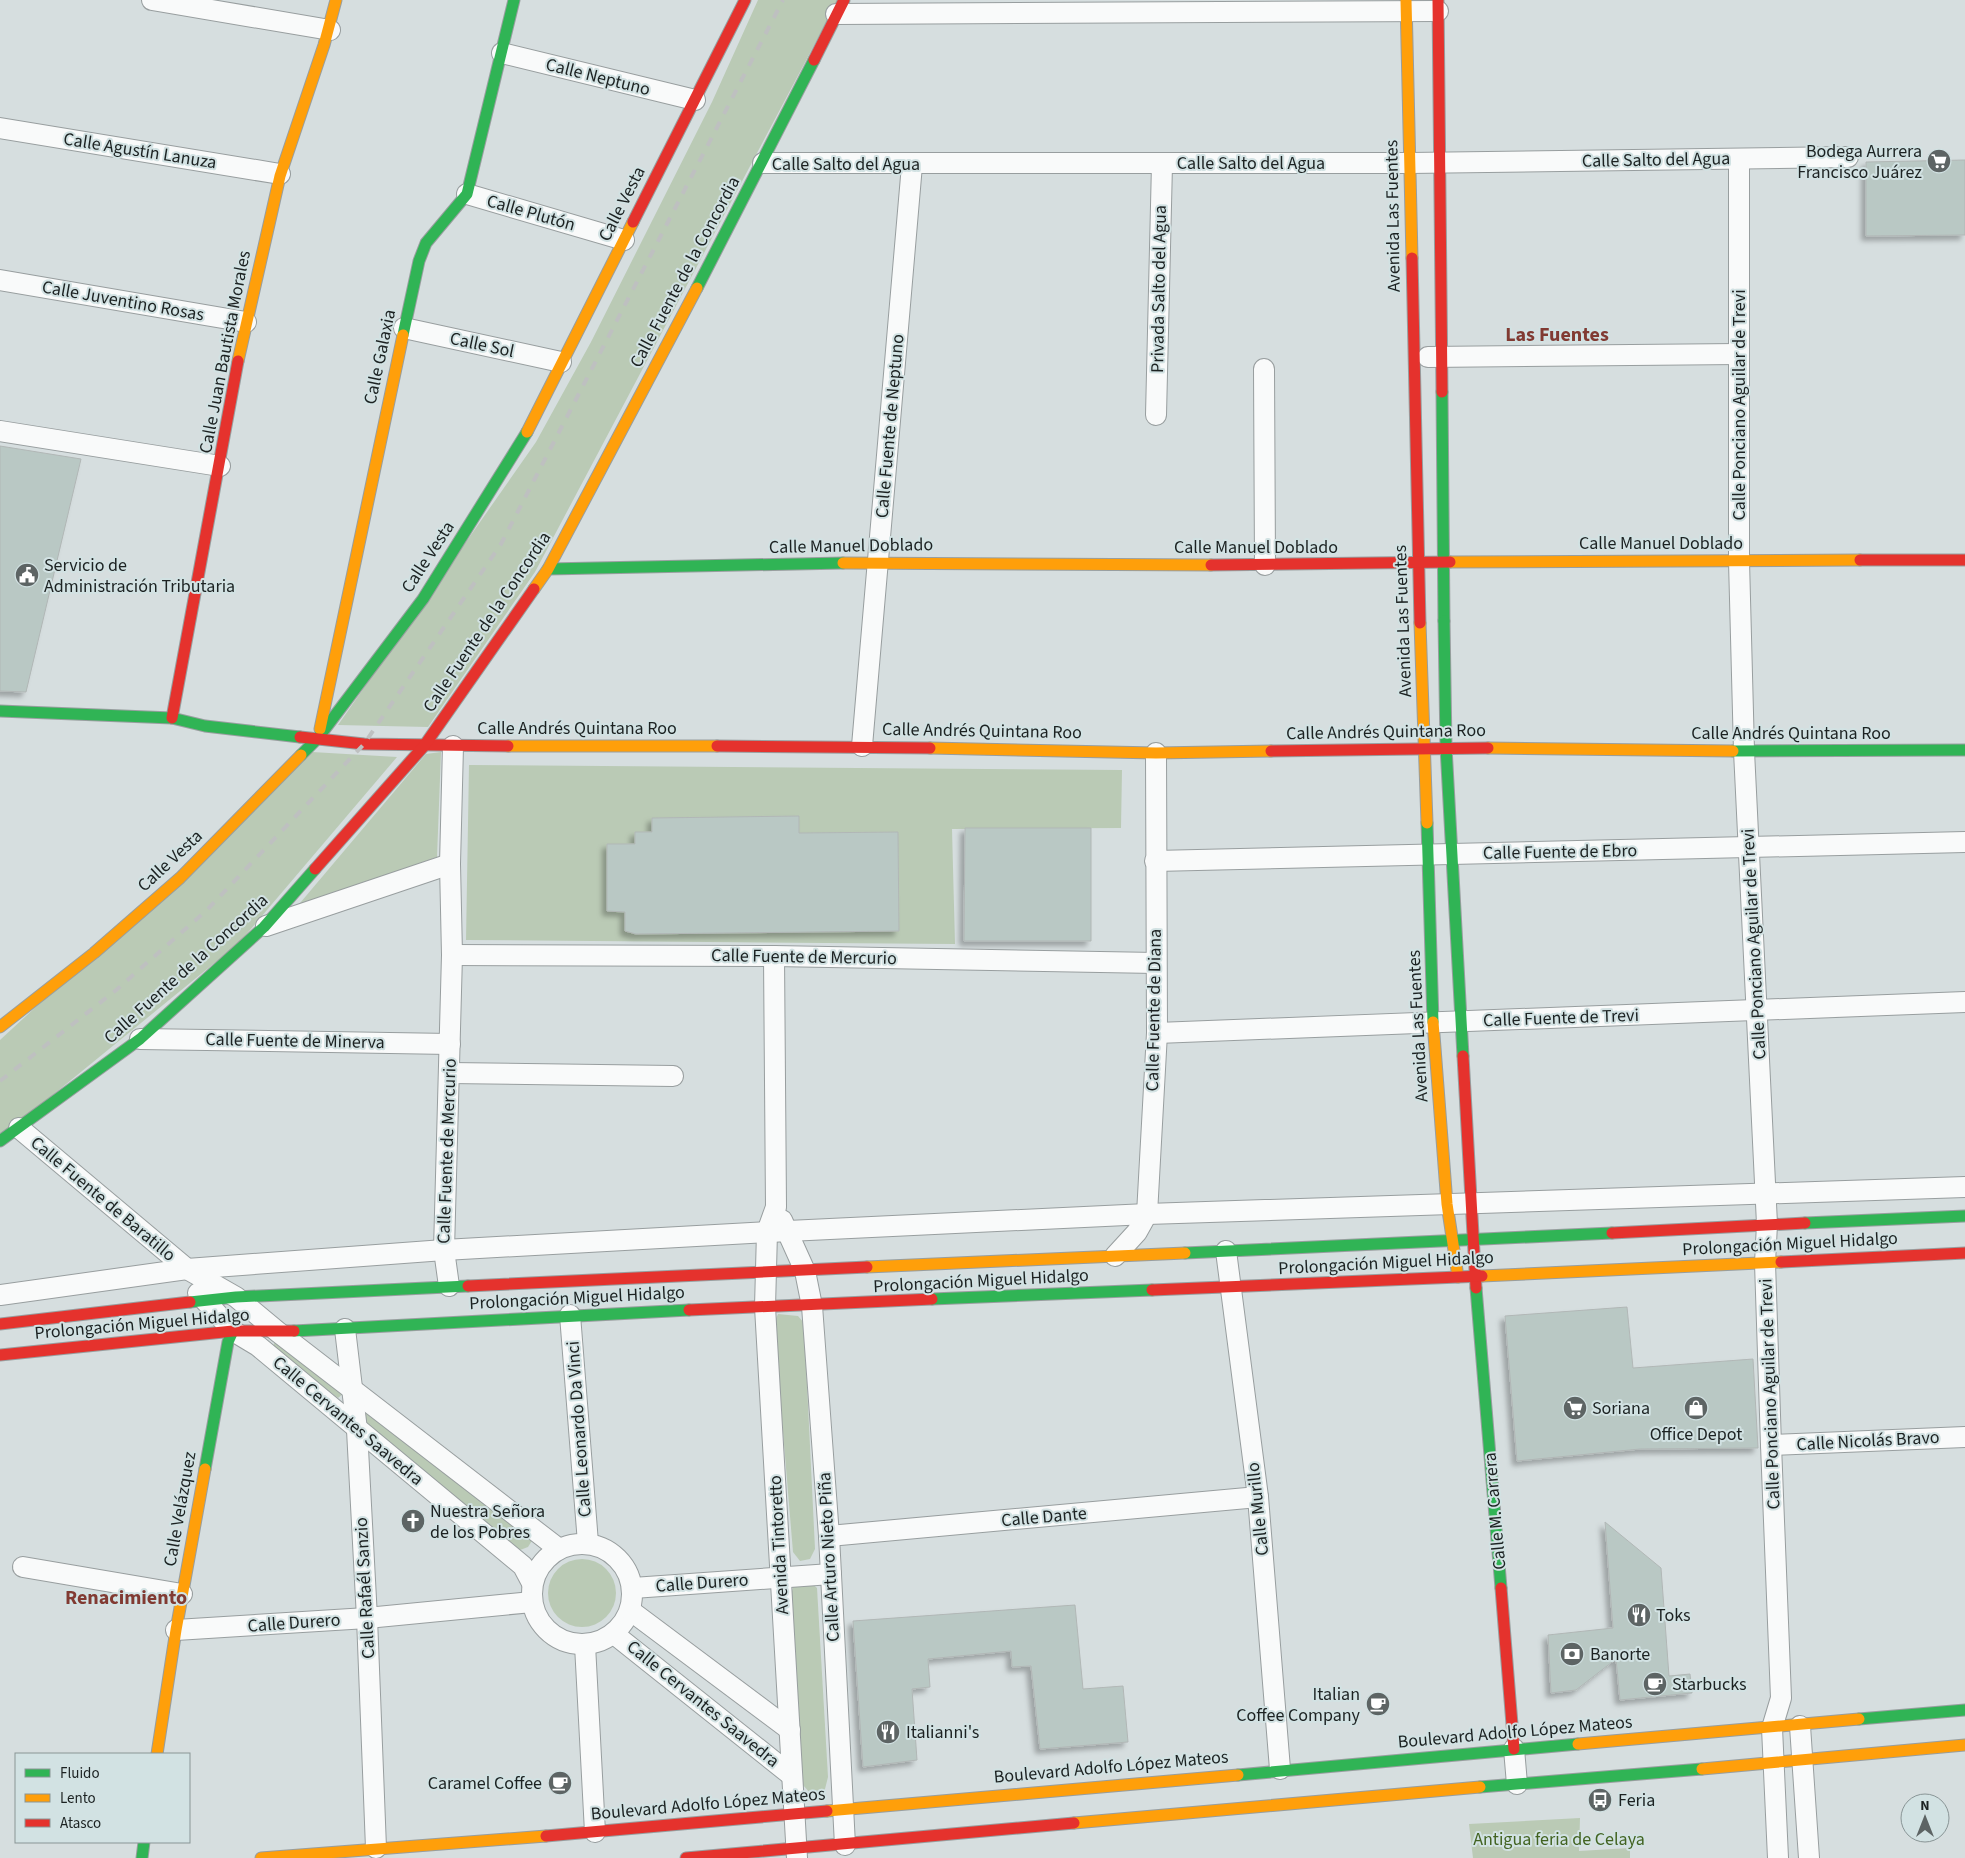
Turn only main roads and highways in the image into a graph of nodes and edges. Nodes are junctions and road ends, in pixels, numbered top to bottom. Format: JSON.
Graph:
{"nodes":[{"id":1,"x":336,"y":0,"type":"edge"},
{"id":2,"x":514,"y":0,"type":"edge"},
{"id":3,"x":745,"y":0,"type":"edge"},
{"id":4,"x":1438,"y":5,"type":"edge"},
{"id":5,"x":1406,"y":6,"type":"edge"},
{"id":6,"x":840,"y":7,"type":"edge"},
{"id":7,"x":1965,"y":560,"type":"edge"},
{"id":8,"x":1419,"y":562,"type":"junction"},
{"id":9,"x":1444,"y":562,"type":"junction"},
{"id":10,"x":548,"y":570,"type":"junction"},
{"id":11,"x":0,"y":710,"type":"edge"},
{"id":12,"x":172,"y":718,"type":"junction"},
{"id":13,"x":318,"y":738,"type":"junction"},
{"id":14,"x":424,"y":746,"type":"junction"},
{"id":15,"x":1446,"y":747,"type":"junction"},
{"id":16,"x":1424,"y":748,"type":"junction"},
{"id":17,"x":1965,"y":750,"type":"edge"},
{"id":18,"x":0,"y":1027,"type":"edge"},
{"id":19,"x":0,"y":1141,"type":"edge"},
{"id":20,"x":1965,"y":1216,"type":"edge"},
{"id":21,"x":1474,"y":1239,"type":"junction"},
{"id":22,"x":1451,"y":1240,"type":"junction"},
{"id":23,"x":1965,"y":1253,"type":"edge"},
{"id":24,"x":1476,"y":1276,"type":"junction"},
{"id":25,"x":1458,"y":1278,"type":"junction"},
{"id":26,"x":0,"y":1324,"type":"edge"},
{"id":27,"x":233,"y":1331,"type":"junction"},
{"id":28,"x":0,"y":1355,"type":"edge"},
{"id":29,"x":1965,"y":1710,"type":"edge"},
{"id":30,"x":1965,"y":1745,"type":"edge"},
{"id":31,"x":1514,"y":1749,"type":"junction"},
{"id":32,"x":157,"y":1753,"type":"edge"},
{"id":33,"x":144,"y":1843,"type":"edge"},
{"id":34,"x":797,"y":1854,"type":"edge"},
{"id":35,"x":142,"y":1858,"type":"edge"},
{"id":36,"x":261,"y":1858,"type":"edge"},
{"id":37,"x":686,"y":1858,"type":"edge"}],
"edges":[{"from":1,"to":12,"type":"main road","name":"Calle Juan Bautista Morales"},
{"from":2,"to":13,"type":"main road","name":"Calle Galaxia"},
{"from":3,"to":13,"type":"main road","name":"Calle Vesta"},
{"from":4,"to":9,"type":"main road"},
{"from":5,"to":8,"type":"main road","name":"Avenida Las Fuentes"},
{"from":6,"to":10,"type":"main road","name":"Calle Fuente de la Concordia"},
{"from":7,"to":9,"type":"main road","name":"Calle Manuel Doblado"},
{"from":8,"to":9,"type":"main road","name":"Calle Manuel Doblado"},
{"from":8,"to":10,"type":"main road","name":"Calle Manuel Doblado"},
{"from":8,"to":16,"type":"main road","name":"Avenida Las Fuentes"},
{"from":9,"to":15,"type":"main road"},
{"from":10,"to":14,"type":"main road","name":"Calle Fuente de la Concordia"},
{"from":11,"to":12,"type":"main road","name":"Calle Andrés Quintana Roo"},
{"from":12,"to":13,"type":"main road","name":"Calle Andrés Quintana Roo"},
{"from":13,"to":14,"type":"main road","name":"Calle Andrés Quintana Roo"},
{"from":13,"to":18,"type":"main road","name":"Calle Vesta"},
{"from":14,"to":16,"type":"main road","name":"Calle Andrés Quintana Roo"},
{"from":14,"to":19,"type":"main road","name":"Calle Fuente de la Concordia"},
{"from":15,"to":16,"type":"main road","name":"Calle Andrés Quintana Roo"},
{"from":15,"to":17,"type":"main road","name":"Calle Andrés Quintana Roo"},
{"from":15,"to":21,"type":"main road"},
{"from":16,"to":22,"type":"main road","name":"Avenida Las Fuentes"},
{"from":20,"to":21,"type":"main road","name":"Prolongación Miguel Hidalgo"},
{"from":21,"to":22,"type":"main road","name":"Prolongación Miguel Hidalgo"},
{"from":21,"to":24,"type":"main road","name":"Calle M. Carrera"},
{"from":22,"to":25,"type":"main road"},
{"from":22,"to":26,"type":"main road","name":"Prolongación Miguel Hidalgo"},
{"from":23,"to":24,"type":"main road","name":"Prolongación Miguel Hidalgo"},
{"from":24,"to":25,"type":"main road","name":"Prolongación Miguel Hidalgo"},
{"from":24,"to":31,"type":"main road","name":"Calle M. Carrera"},
{"from":25,"to":27,"type":"main road","name":"Prolongación Miguel Hidalgo"},
{"from":27,"to":28,"type":"main road","name":"Prolongación Miguel Hidalgo"},
{"from":27,"to":32,"type":"main road","name":"Calle Velázquez"},
{"from":29,"to":31,"type":"main road","name":"Boulevard Adolfo López Mateos"},
{"from":30,"to":34,"type":"main road"},
{"from":31,"to":36,"type":"main road","name":"Boulevard Adolfo López Mateos"},
{"from":33,"to":35,"type":"main road"},
{"from":34,"to":37,"type":"main road"}]}
